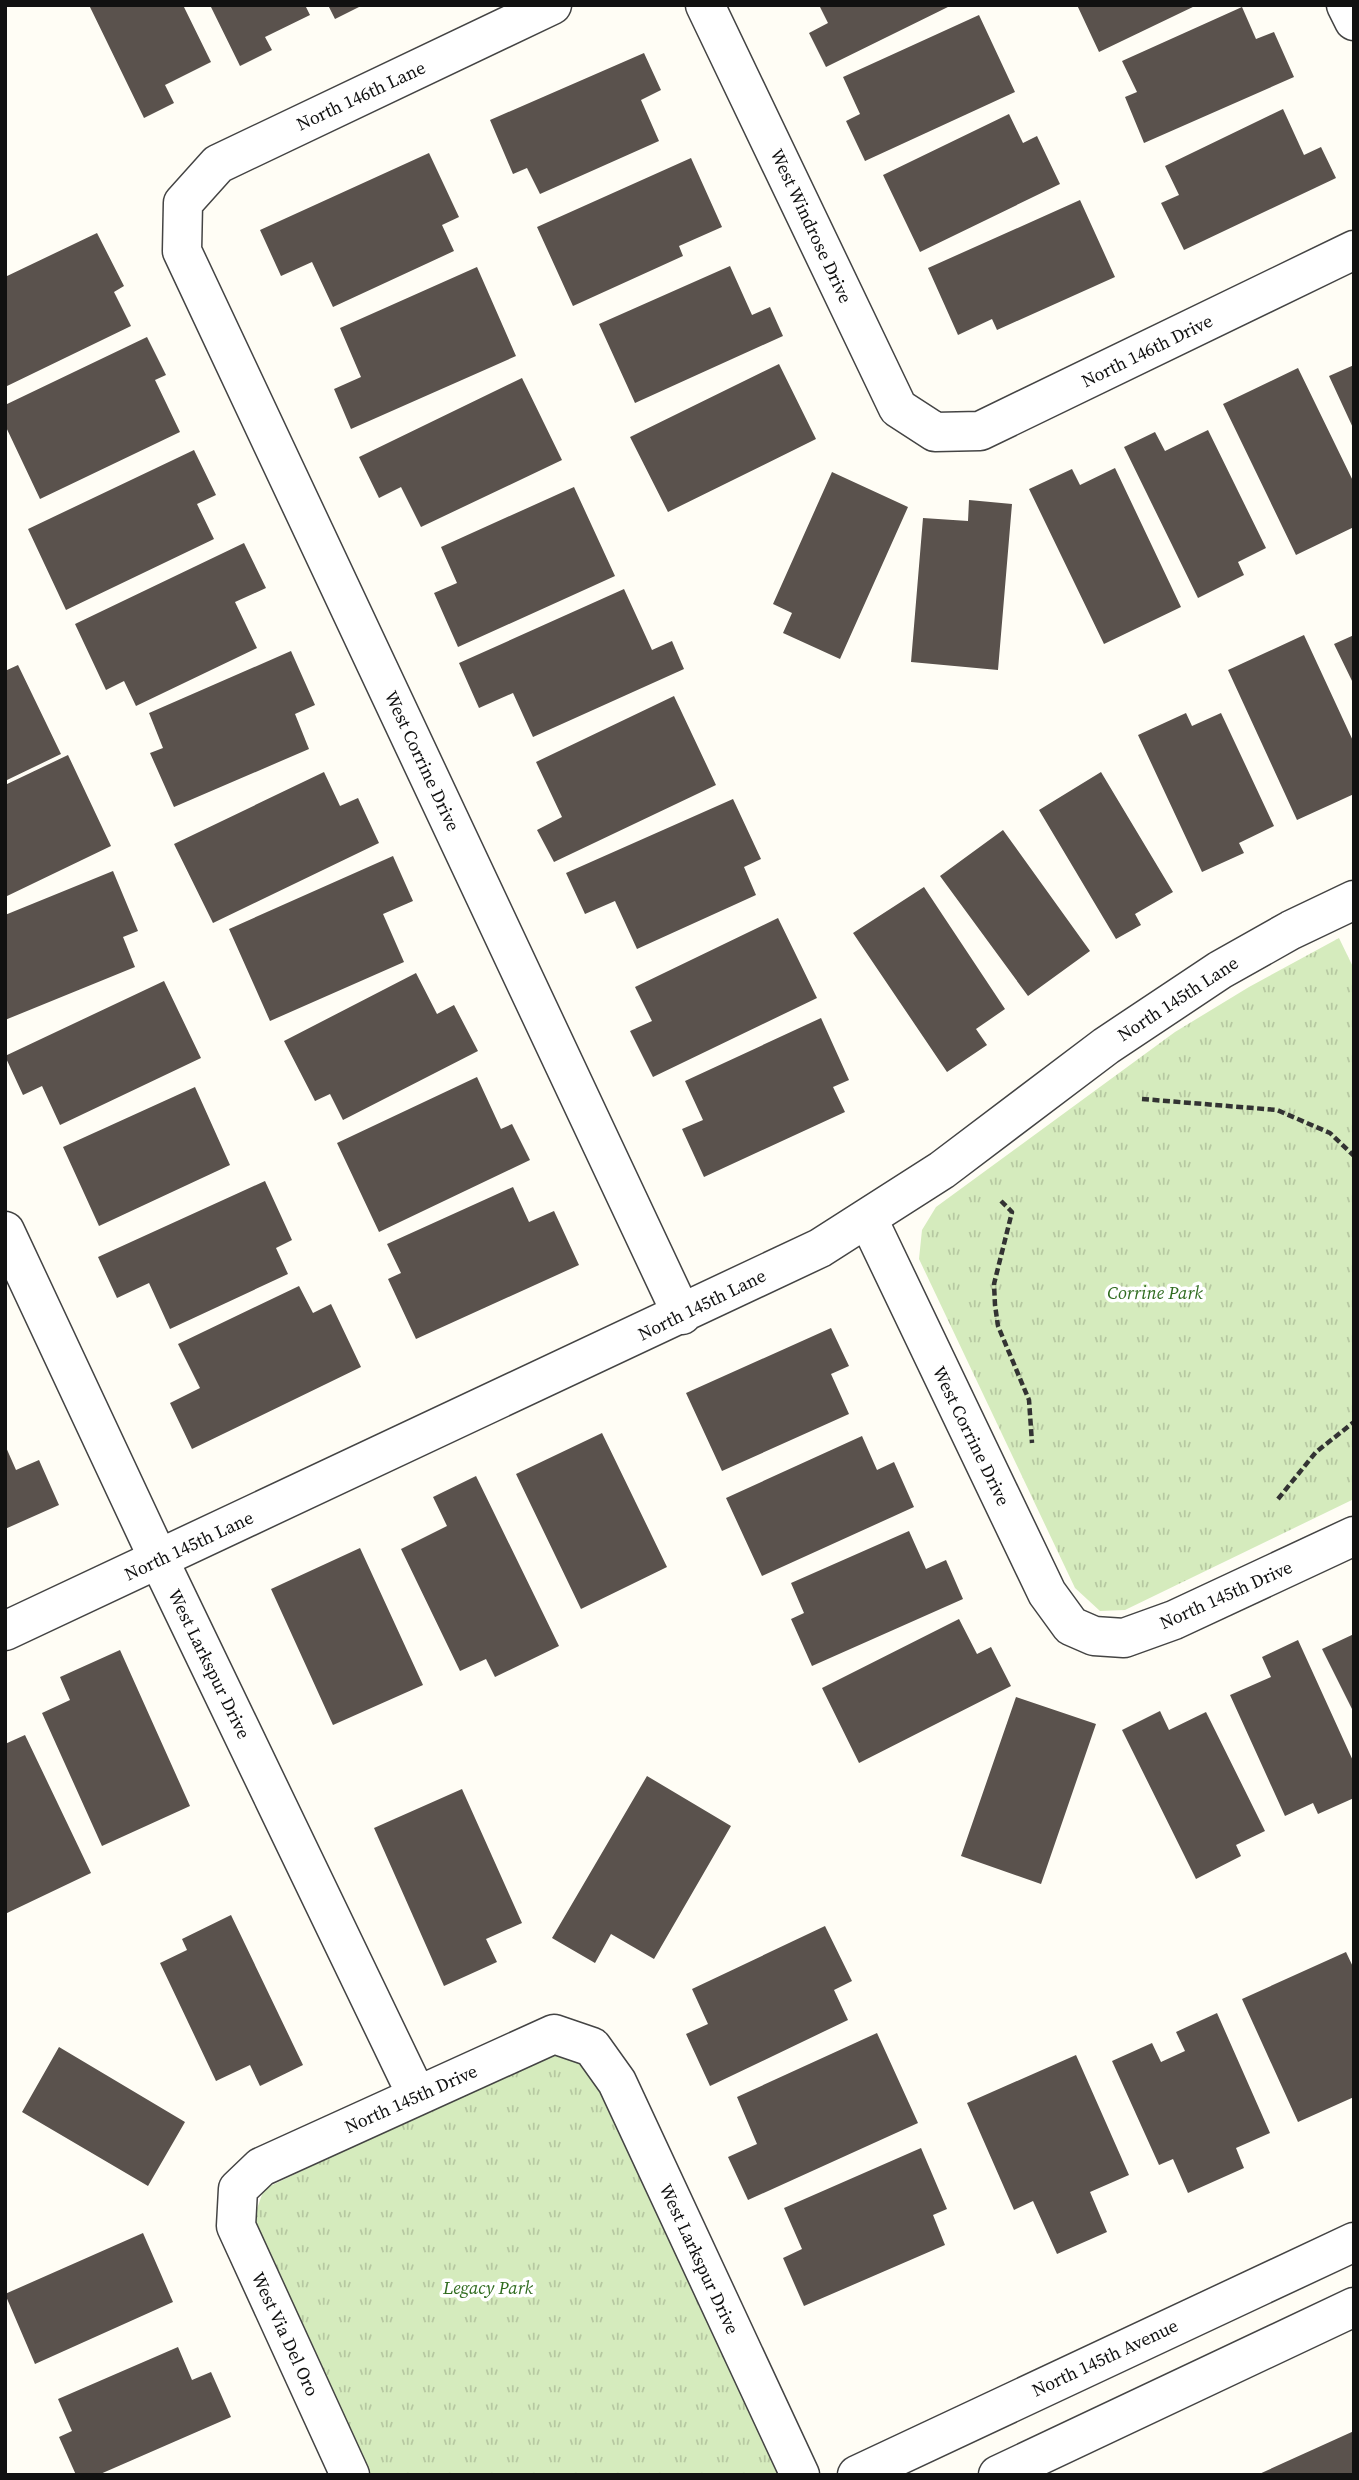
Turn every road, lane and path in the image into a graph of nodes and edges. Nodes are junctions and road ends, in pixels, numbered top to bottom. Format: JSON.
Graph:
{"nodes":[{"id":1,"x":552,"y":5,"type":"edge"},
{"id":2,"x":705,"y":5,"type":"edge"},
{"id":3,"x":1346,"y":5,"type":"edge"},
{"id":4,"x":1354,"y":21,"type":"edge"},
{"id":5,"x":183,"y":203,"type":"joint"},
{"id":6,"x":1354,"y":250,"type":"edge"},
{"id":7,"x":935,"y":432,"type":"joint"},
{"id":8,"x":1354,"y":900,"type":"edge"},
{"id":9,"x":1142,"y":1099,"type":"dead end"},
{"id":10,"x":1354,"y":1156,"type":"edge"},
{"id":11,"x":1001,"y":1201,"type":"dead end"},
{"id":12,"x":868,"y":1219,"type":"junction"},
{"id":13,"x":5,"y":1231,"type":"edge"},
{"id":14,"x":682,"y":1315,"type":"junction"},
{"id":15,"x":1354,"y":1422,"type":"edge"},
{"id":16,"x":1032,"y":1443,"type":"dead end"},
{"id":17,"x":1278,"y":1499,"type":"dead end"},
{"id":18,"x":1354,"y":1536,"type":"edge"},
{"id":19,"x":159,"y":1560,"type":"junction"},
{"id":20,"x":5,"y":1631,"type":"edge"},
{"id":21,"x":1094,"y":1636,"type":"joint"},
{"id":22,"x":592,"y":2047,"type":"joint"},
{"id":23,"x":417,"y":2095,"type":"junction"},
{"id":24,"x":238,"y":2189,"type":"joint"},
{"id":25,"x":1354,"y":2242,"type":"edge"},
{"id":26,"x":1354,"y":2307,"type":"edge"},
{"id":27,"x":350,"y":2475,"type":"edge"},
{"id":28,"x":800,"y":2475,"type":"edge"},
{"id":29,"x":857,"y":2475,"type":"edge"},
{"id":30,"x":998,"y":2475,"type":"edge"}],
"edges":[{"from":1,"to":5,"type":"street","name":"North 146th Lane"},
{"from":2,"to":7,"type":"street","name":"West Windrose Drive"},
{"from":3,"to":4,"type":"street"},
{"from":5,"to":14,"type":"street","name":"West Corrine Drive"},
{"from":6,"to":7,"type":"street","name":"North 146th Drive"},
{"from":8,"to":12,"type":"street","name":"North 145th Lane"},
{"from":9,"to":10,"type":"path"},
{"from":11,"to":16,"type":"path"},
{"from":12,"to":14,"type":"street","name":"North 145th Lane"},
{"from":12,"to":21,"type":"street","name":"West Corrine Drive"},
{"from":13,"to":19,"type":"street","name":"West Larkspur Drive"},
{"from":14,"to":19,"type":"street","name":"North 145th Lane"},
{"from":15,"to":17,"type":"path"},
{"from":18,"to":21,"type":"street","name":"North 145th Drive"},
{"from":19,"to":20,"type":"street","name":"North 145th Lane"},
{"from":19,"to":23,"type":"street","name":"West Larkspur Drive"},
{"from":22,"to":23,"type":"street","name":"North 145th Drive"},
{"from":22,"to":28,"type":"street","name":"West Larkspur Drive"},
{"from":23,"to":24,"type":"street","name":"North 145th Drive"},
{"from":24,"to":27,"type":"street","name":"West Via Del Oro"},
{"from":25,"to":29,"type":"street","name":"North 145th Avenue"},
{"from":26,"to":30,"type":"street"}]}
